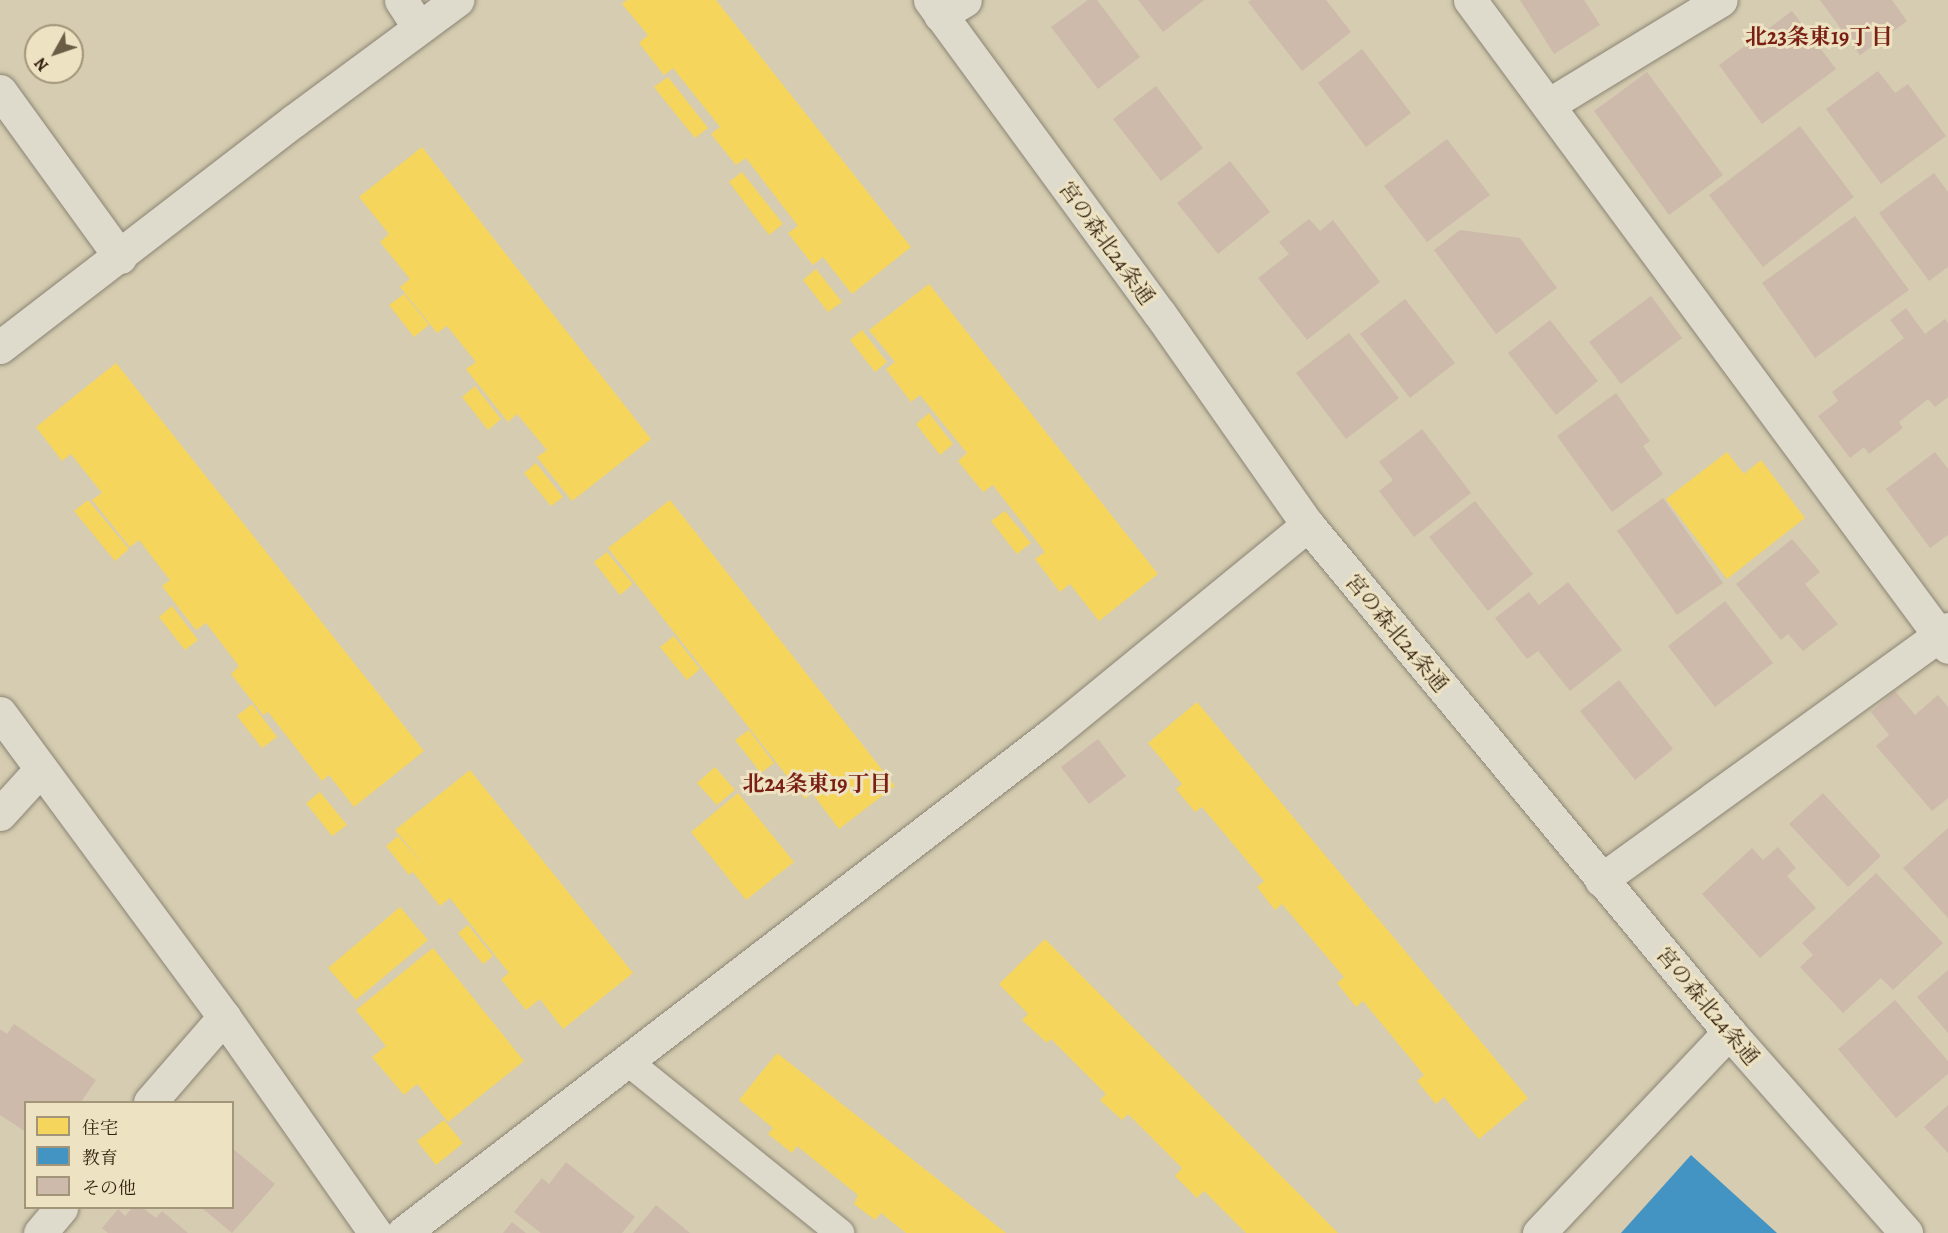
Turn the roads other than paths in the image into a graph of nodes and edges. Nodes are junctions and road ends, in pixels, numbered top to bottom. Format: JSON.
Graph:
{"nodes":[{"id":1,"x":401,"y":0,"type":"edge"},
{"id":2,"x":457,"y":0,"type":"edge"},
{"id":3,"x":1470,"y":0,"type":"edge"},
{"id":4,"x":1721,"y":0,"type":"edge"},
{"id":5,"x":945,"y":5,"type":"edge"},
{"id":6,"x":419,"y":28,"type":"junction"},
{"id":7,"x":0,"y":92,"type":"edge"},
{"id":8,"x":1548,"y":105,"type":"junction"},
{"id":9,"x":120,"y":257,"type":"junction"},
{"id":10,"x":0,"y":347,"type":"edge"},
{"id":11,"x":1308,"y":525,"type":"junction"},
{"id":12,"x":1945,"y":637,"type":"edge"},
{"id":13,"x":0,"y":713,"type":"edge"},
{"id":14,"x":41,"y":769,"type":"junction"},
{"id":15,"x":0,"y":814,"type":"edge"},
{"id":16,"x":1601,"y":879,"type":"junction"},
{"id":17,"x":224,"y":1017,"type":"junction"},
{"id":18,"x":1729,"y":1032,"type":"junction"},
{"id":19,"x":627,"y":1060,"type":"junction"},
{"id":20,"x":151,"y":1101,"type":"edge"},
{"id":21,"x":60,"y":1209,"type":"edge"},
{"id":22,"x":40,"y":1233,"type":"edge"},
{"id":23,"x":375,"y":1233,"type":"edge"},
{"id":24,"x":403,"y":1233,"type":"edge"},
{"id":25,"x":840,"y":1233,"type":"edge"},
{"id":26,"x":1539,"y":1233,"type":"edge"},
{"id":27,"x":1906,"y":1233,"type":"edge"}],
"edges":[{"from":1,"to":6,"type":"street"},
{"from":2,"to":6,"type":"street"},
{"from":3,"to":8,"type":"street"},
{"from":4,"to":8,"type":"street"},
{"from":5,"to":11,"type":"street","name":"宮の森北24条通"},
{"from":6,"to":9,"type":"street"},
{"from":7,"to":9,"type":"street"},
{"from":8,"to":12,"type":"street"},
{"from":9,"to":10,"type":"street"},
{"from":11,"to":16,"type":"street","name":"宮の森北24条通"},
{"from":11,"to":19,"type":"street"},
{"from":12,"to":16,"type":"street"},
{"from":13,"to":14,"type":"street"},
{"from":14,"to":15,"type":"street"},
{"from":14,"to":17,"type":"street"},
{"from":16,"to":18,"type":"street","name":"宮の森北24条通"},
{"from":17,"to":20,"type":"street"},
{"from":17,"to":23,"type":"street"},
{"from":18,"to":26,"type":"street"},
{"from":18,"to":27,"type":"street","name":"宮の森北24条通"},
{"from":19,"to":24,"type":"street"},
{"from":19,"to":25,"type":"lane"},
{"from":21,"to":22,"type":"street"}]}
